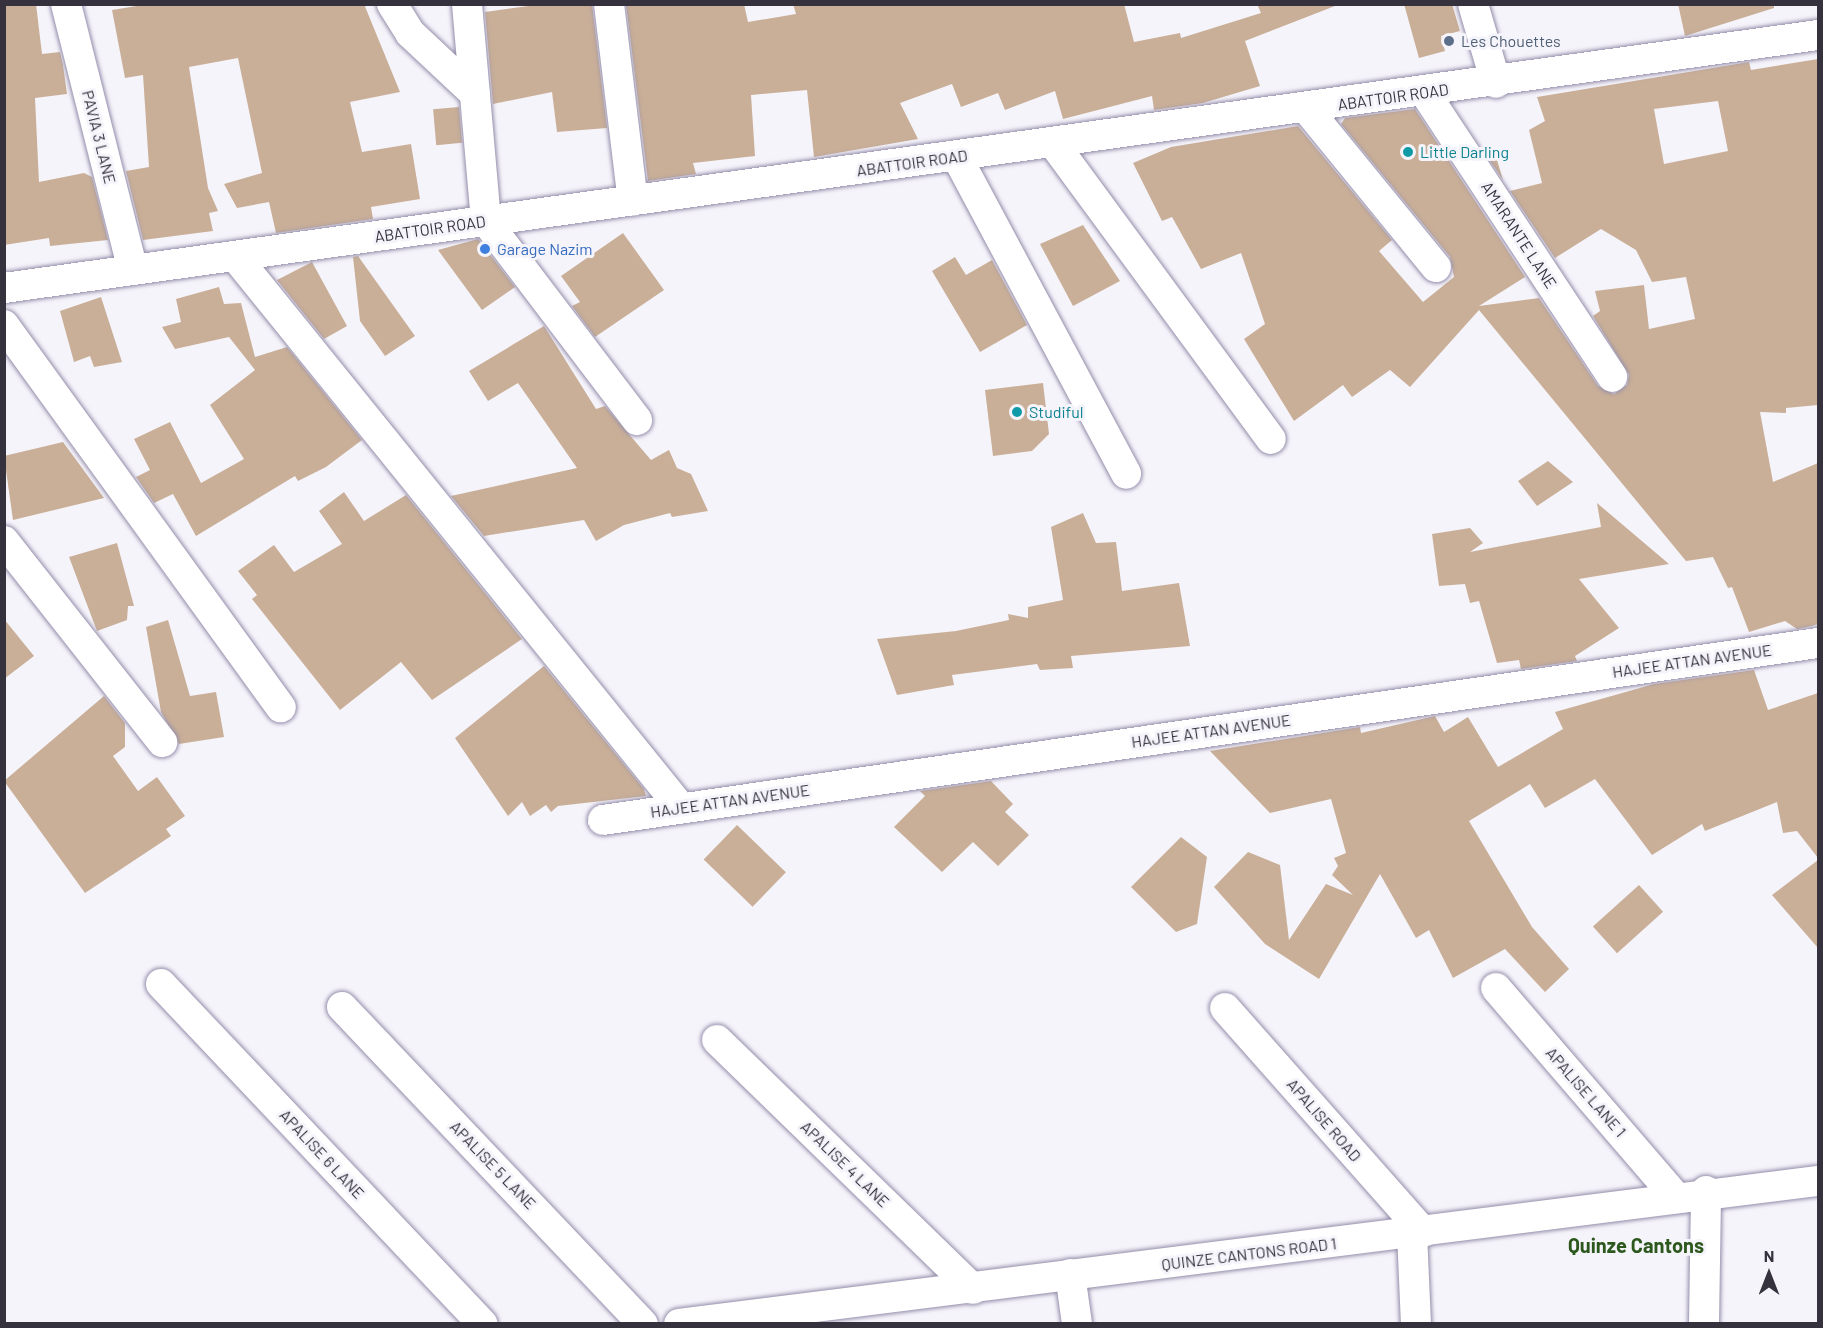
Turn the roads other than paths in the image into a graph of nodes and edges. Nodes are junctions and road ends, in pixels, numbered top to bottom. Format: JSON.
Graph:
{"nodes":[{"id":1,"x":66,"y":4,"type":"edge"},
{"id":2,"x":392,"y":4,"type":"edge"},
{"id":3,"x":466,"y":4,"type":"edge"},
{"id":4,"x":609,"y":4,"type":"edge"},
{"id":5,"x":1473,"y":4,"type":"edge"},
{"id":6,"x":1818,"y":35,"type":"edge"},
{"id":7,"x":1496,"y":83,"type":"junction"},
{"id":8,"x":1425,"y":93,"type":"junction"},
{"id":9,"x":474,"y":94,"type":"junction"},
{"id":10,"x":1307,"y":109,"type":"junction"},
{"id":11,"x":1054,"y":144,"type":"junction"},
{"id":12,"x":957,"y":157,"type":"junction"},
{"id":13,"x":633,"y":201,"type":"junction"},
{"id":14,"x":486,"y":221,"type":"junction"},
{"id":15,"x":235,"y":256,"type":"junction"},
{"id":16,"x":1436,"y":267,"type":"dead end"},
{"id":17,"x":133,"y":270,"type":"junction"},
{"id":18,"x":4,"y":288,"type":"edge"},
{"id":19,"x":4,"y":325,"type":"edge"},
{"id":20,"x":1612,"y":377,"type":"dead end"},
{"id":21,"x":637,"y":420,"type":"dead end"},
{"id":22,"x":1271,"y":439,"type":"dead end"},
{"id":23,"x":1126,"y":474,"type":"dead end"},
{"id":24,"x":4,"y":542,"type":"edge"},
{"id":25,"x":1818,"y":643,"type":"edge"},
{"id":26,"x":281,"y":707,"type":"dead end"},
{"id":27,"x":162,"y":742,"type":"dead end"},
{"id":28,"x":681,"y":808,"type":"junction"},
{"id":29,"x":603,"y":820,"type":"dead end"},
{"id":30,"x":161,"y":984,"type":"dead end"},
{"id":31,"x":1496,"y":988,"type":"dead end"},
{"id":32,"x":342,"y":1006,"type":"dead end"},
{"id":33,"x":1225,"y":1008,"type":"dead end"},
{"id":34,"x":717,"y":1040,"type":"dead end"},
{"id":35,"x":1818,"y":1180,"type":"edge"},
{"id":36,"x":1706,"y":1191,"type":"junction"},
{"id":37,"x":1675,"y":1196,"type":"junction"},
{"id":38,"x":1418,"y":1232,"type":"junction"},
{"id":39,"x":1070,"y":1274,"type":"junction"},
{"id":40,"x":973,"y":1289,"type":"junction"},
{"id":41,"x":818,"y":1315,"type":"edge"},
{"id":42,"x":483,"y":1323,"type":"edge"},
{"id":43,"x":644,"y":1323,"type":"edge"},
{"id":44,"x":678,"y":1323,"type":"edge"},
{"id":45,"x":1077,"y":1323,"type":"edge"},
{"id":46,"x":1416,"y":1323,"type":"edge"},
{"id":47,"x":1704,"y":1323,"type":"edge"}],
"edges":[{"from":1,"to":17,"type":"street","name":"PAVIA 3 LANE"},
{"from":2,"to":9,"type":"street"},
{"from":3,"to":9,"type":"street"},
{"from":4,"to":13,"type":"street"},
{"from":5,"to":7,"type":"street"},
{"from":6,"to":7,"type":"street","name":"ABATTOIR ROAD"},
{"from":7,"to":8,"type":"street","name":"ABATTOIR ROAD"},
{"from":8,"to":10,"type":"street","name":"ABATTOIR ROAD"},
{"from":8,"to":20,"type":"street","name":"AMARANTE LANE"},
{"from":9,"to":14,"type":"street"},
{"from":10,"to":11,"type":"street","name":"ABATTOIR ROAD"},
{"from":10,"to":16,"type":"street"},
{"from":11,"to":12,"type":"street","name":"ABATTOIR ROAD"},
{"from":11,"to":22,"type":"street"},
{"from":12,"to":13,"type":"street","name":"ABATTOIR ROAD"},
{"from":12,"to":23,"type":"street"},
{"from":13,"to":14,"type":"street","name":"ABATTOIR ROAD"},
{"from":14,"to":15,"type":"street","name":"ABATTOIR ROAD"},
{"from":14,"to":21,"type":"street"},
{"from":15,"to":17,"type":"street","name":"ABATTOIR ROAD"},
{"from":15,"to":28,"type":"street"},
{"from":17,"to":18,"type":"street","name":"ABATTOIR ROAD"},
{"from":19,"to":26,"type":"street"},
{"from":24,"to":27,"type":"street"},
{"from":25,"to":28,"type":"street","name":"HAJEE ATTAN AVENUE"},
{"from":28,"to":29,"type":"street","name":"HAJEE ATTAN AVENUE"},
{"from":30,"to":42,"type":"street","name":"APALISE 6 LANE"},
{"from":31,"to":37,"type":"street","name":"APALISE LANE 1"},
{"from":32,"to":43,"type":"street","name":"APALISE 5 LANE"},
{"from":33,"to":38,"type":"street","name":"APALISE ROAD"},
{"from":34,"to":40,"type":"street","name":"APALISE 4 LANE"},
{"from":35,"to":36,"type":"street","name":"QUINZE CANTONS ROAD 1"},
{"from":36,"to":37,"type":"street","name":"QUINZE CANTONS ROAD 1"},
{"from":36,"to":47,"type":"street"},
{"from":37,"to":38,"type":"street","name":"QUINZE CANTONS ROAD 1"},
{"from":38,"to":39,"type":"street","name":"QUINZE CANTONS ROAD 1"},
{"from":38,"to":46,"type":"street"},
{"from":39,"to":40,"type":"street","name":"QUINZE CANTONS ROAD 1"},
{"from":39,"to":45,"type":"street"},
{"from":40,"to":41,"type":"street","name":"QUINZE CANTONS ROAD 1"},
{"from":41,"to":44,"type":"street","name":"QUINZE CANTONS ROAD 1"}]}
